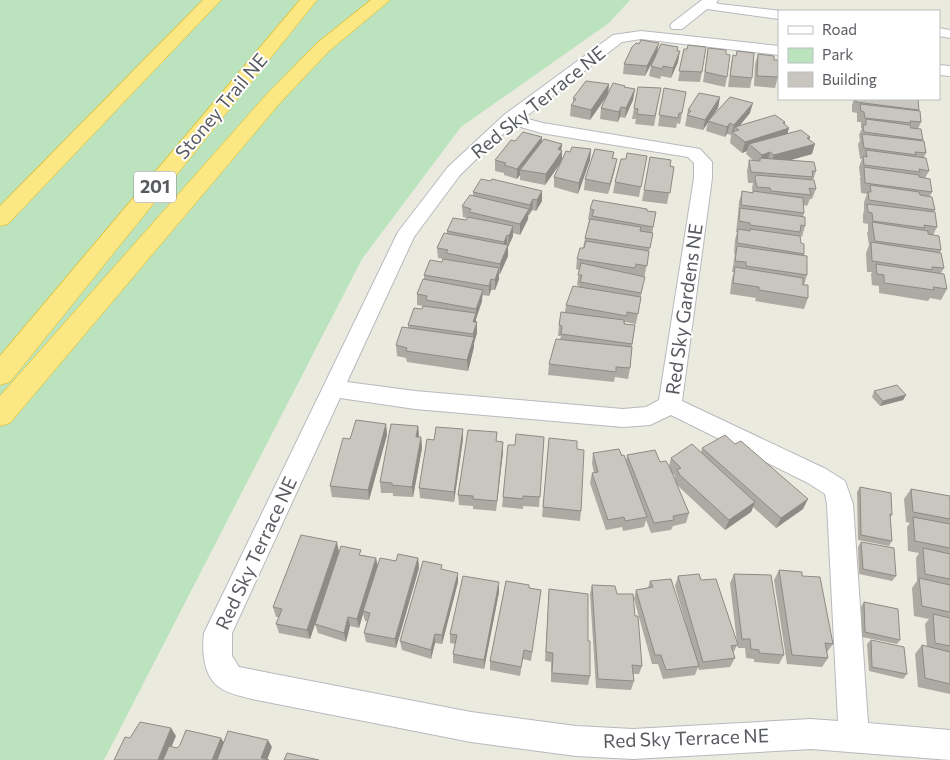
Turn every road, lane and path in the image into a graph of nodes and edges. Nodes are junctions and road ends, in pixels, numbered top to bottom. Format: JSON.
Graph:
{"nodes":[{"id":1,"x":213,"y":0,"type":"edge"},
{"id":2,"x":309,"y":0,"type":"edge"},
{"id":3,"x":382,"y":0,"type":"edge"},
{"id":4,"x":708,"y":2,"type":"edge"},
{"id":5,"x":778,"y":15,"type":"edge"},
{"id":6,"x":677,"y":26,"type":"dead end"},
{"id":7,"x":778,"y":51,"type":"edge"},
{"id":8,"x":510,"y":119,"type":"junction"},
{"id":9,"x":0,"y":219,"type":"edge"},
{"id":10,"x":0,"y":375,"type":"edge"},
{"id":11,"x":333,"y":389,"type":"junction"},
{"id":12,"x":670,"y":406,"type":"junction"},
{"id":13,"x":0,"y":415,"type":"edge"},
{"id":14,"x":854,"y":736,"type":"junction"},
{"id":15,"x":950,"y":745,"type":"edge"}],
"edges":[{"from":1,"to":9,"type":"highway"},
{"from":2,"to":10,"type":"highway","name":"Stoney Trail NE","number":"201"},
{"from":3,"to":13,"type":"highway"},
{"from":4,"to":5,"type":"street"},
{"from":4,"to":6,"type":"street"},
{"from":7,"to":8,"type":"street","name":"Red Sky Terrace NE"},
{"from":8,"to":11,"type":"street","name":"Red Sky Terrace NE"},
{"from":8,"to":12,"type":"street","name":"Red Sky Gardens NE"},
{"from":11,"to":12,"type":"street","name":"Red Sky Gardens NE"},
{"from":11,"to":14,"type":"street","name":"Red Sky Terrace NE"},
{"from":12,"to":14,"type":"street"},
{"from":14,"to":15,"type":"street","name":"Red Sky Terrace NE"}]}
